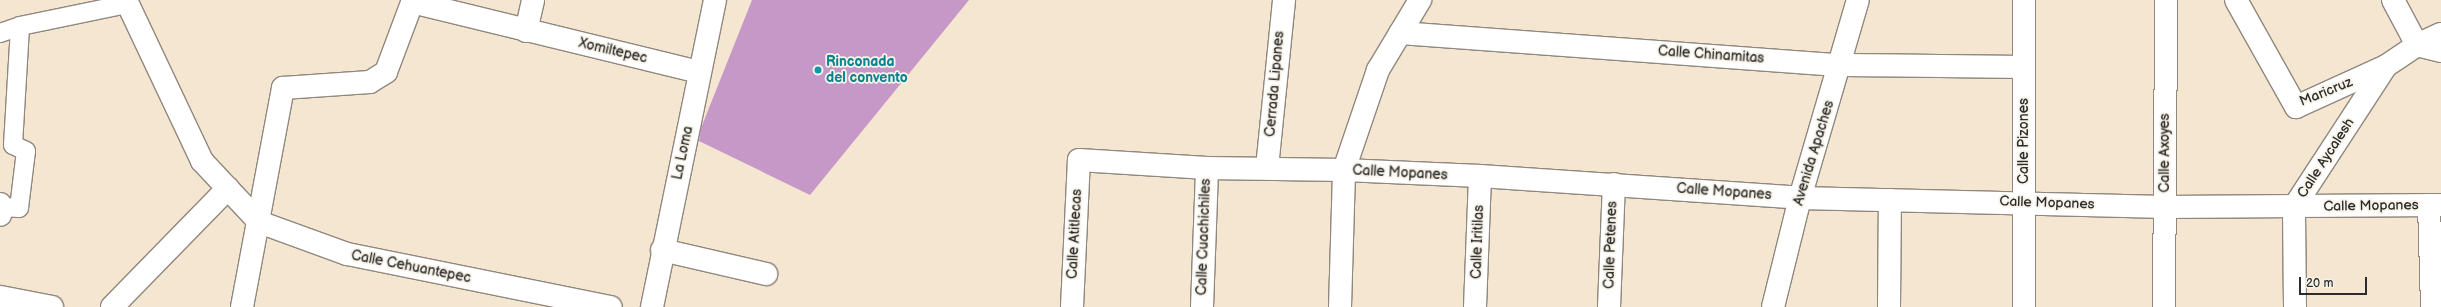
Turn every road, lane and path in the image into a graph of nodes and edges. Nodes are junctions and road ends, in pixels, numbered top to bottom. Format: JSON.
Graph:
{"nodes":[{"id":1,"x":533,"y":0,"type":"edge"},
{"id":2,"x":715,"y":0,"type":"edge"},
{"id":3,"x":1284,"y":0,"type":"edge"},
{"id":4,"x":1420,"y":0,"type":"edge"},
{"id":5,"x":1858,"y":0,"type":"edge"},
{"id":6,"x":2024,"y":0,"type":"edge"},
{"id":7,"x":2166,"y":0,"type":"edge"},
{"id":8,"x":2236,"y":0,"type":"edge"},
{"id":9,"x":2393,"y":0,"type":"edge"},
{"id":10,"x":412,"y":1,"type":"edge"},
{"id":11,"x":126,"y":2,"type":"edge"},
{"id":12,"x":20,"y":26,"type":"junction"},
{"id":13,"x":526,"y":31,"type":"junction"},
{"id":14,"x":0,"y":33,"type":"edge"},
{"id":15,"x":1400,"y":33,"type":"junction"},
{"id":16,"x":2441,"y":34,"type":"edge"},
{"id":17,"x":2417,"y":45,"type":"junction"},
{"id":18,"x":2441,"y":51,"type":"edge"},
{"id":19,"x":1841,"y":65,"type":"junction"},
{"id":20,"x":2386,"y":66,"type":"junction"},
{"id":21,"x":2023,"y":67,"type":"junction"},
{"id":22,"x":700,"y":72,"type":"junction"},
{"id":23,"x":1079,"y":160,"type":"joint"},
{"id":24,"x":1207,"y":168,"type":"junction"},
{"id":25,"x":1267,"y":168,"type":"junction"},
{"id":26,"x":1344,"y":170,"type":"junction"},
{"id":27,"x":1480,"y":176,"type":"junction"},
{"id":28,"x":1614,"y":184,"type":"junction"},
{"id":29,"x":228,"y":188,"type":"junction"},
{"id":30,"x":1800,"y":198,"type":"junction"},
{"id":31,"x":1890,"y":200,"type":"junction"},
{"id":32,"x":2024,"y":202,"type":"junction"},
{"id":33,"x":2435,"y":205,"type":"edge"},
{"id":34,"x":2164,"y":207,"type":"junction"},
{"id":35,"x":2294,"y":207,"type":"junction"},
{"id":36,"x":1,"y":209,"type":"edge"},
{"id":37,"x":259,"y":222,"type":"junction"},
{"id":38,"x":662,"y":250,"type":"junction"},
{"id":39,"x":766,"y":274,"type":"dead end"},
{"id":40,"x":0,"y":297,"type":"edge"},
{"id":41,"x":52,"y":307,"type":"edge"},
{"id":42,"x":112,"y":307,"type":"edge"},
{"id":43,"x":242,"y":307,"type":"edge"},
{"id":44,"x":611,"y":307,"type":"edge"},
{"id":45,"x":652,"y":307,"type":"edge"},
{"id":46,"x":1072,"y":307,"type":"edge"},
{"id":47,"x":1202,"y":307,"type":"edge"},
{"id":48,"x":1340,"y":307,"type":"edge"},
{"id":49,"x":1475,"y":307,"type":"edge"},
{"id":50,"x":1609,"y":307,"type":"edge"},
{"id":51,"x":1773,"y":307,"type":"edge"},
{"id":52,"x":1889,"y":307,"type":"edge"},
{"id":53,"x":2024,"y":307,"type":"edge"},
{"id":54,"x":2164,"y":307,"type":"edge"},
{"id":55,"x":2295,"y":307,"type":"edge"},
{"id":56,"x":2432,"y":307,"type":"edge"}],
"edges":[{"from":1,"to":13,"type":"street"},
{"from":2,"to":22,"type":"street","name":"La Loma"},
{"from":3,"to":25,"type":"street","name":"Cerrada Lipanes"},
{"from":4,"to":15,"type":"street"},
{"from":5,"to":19,"type":"street","name":"Avenida Apaches"},
{"from":6,"to":21,"type":"street","name":"Calle Pizones"},
{"from":7,"to":34,"type":"street","name":"Calle Axoyes"},
{"from":8,"to":20,"type":"street","name":"Maricruz"},
{"from":9,"to":17,"type":"street"},
{"from":10,"to":13,"type":"street","name":"Xomiltepec"},
{"from":10,"to":37,"type":"street"},
{"from":11,"to":12,"type":"street"},
{"from":11,"to":29,"type":"street","name":"Calle Cehuantepec"},
{"from":12,"to":14,"type":"street"},
{"from":12,"to":36,"type":"street"},
{"from":13,"to":22,"type":"street","name":"Xomiltepec"},
{"from":15,"to":19,"type":"street","name":"Calle Chinamitas"},
{"from":15,"to":26,"type":"street"},
{"from":16,"to":17,"type":"street","name":"Maricruz"},
{"from":17,"to":18,"type":"street"},
{"from":17,"to":20,"type":"street","name":"Maricruz"},
{"from":19,"to":21,"type":"street","name":"Calle Chinamitas"},
{"from":19,"to":30,"type":"street","name":"Avenida Apaches"},
{"from":20,"to":35,"type":"street","name":"Calle Aycalesh"},
{"from":21,"to":32,"type":"street","name":"Calle Pizones"},
{"from":22,"to":38,"type":"street","name":"La Loma"},
{"from":23,"to":24,"type":"street","name":"Calle Mopanes"},
{"from":23,"to":46,"type":"street","name":"Calle Atitlecas"},
{"from":24,"to":25,"type":"street","name":"Calle Mopanes"},
{"from":24,"to":47,"type":"street","name":"Calle Cuachichiles"},
{"from":25,"to":26,"type":"street","name":"Calle Mopanes"},
{"from":26,"to":27,"type":"street","name":"Calle Mopanes"},
{"from":26,"to":48,"type":"street"},
{"from":27,"to":28,"type":"street","name":"Calle Mopanes"},
{"from":27,"to":49,"type":"street","name":"Calle Iritilas"},
{"from":28,"to":30,"type":"street","name":"Calle Mopanes"},
{"from":28,"to":50,"type":"street","name":"Calle Petenes"},
{"from":29,"to":37,"type":"street","name":"Calle Cehuantepec"},
{"from":29,"to":42,"type":"street"},
{"from":30,"to":31,"type":"street","name":"Calle Mopanes"},
{"from":30,"to":51,"type":"street","name":"Avenida Apaches"},
{"from":31,"to":32,"type":"street","name":"Calle Mopanes"},
{"from":31,"to":52,"type":"street"},
{"from":32,"to":34,"type":"street","name":"Calle Mopanes"},
{"from":32,"to":53,"type":"street","name":"Calle Pizones"},
{"from":33,"to":35,"type":"street","name":"Calle Mopanes"},
{"from":33,"to":56,"type":"street"},
{"from":34,"to":35,"type":"street","name":"Calle Mopanes"},
{"from":34,"to":54,"type":"street","name":"Calle Axoyes"},
{"from":35,"to":55,"type":"street","name":"Calle Aycalesh"},
{"from":37,"to":43,"type":"street"},
{"from":37,"to":44,"type":"street","name":"Calle Cehuantepec"},
{"from":38,"to":39,"type":"street"},
{"from":38,"to":45,"type":"street","name":"La Loma"},
{"from":40,"to":41,"type":"street"}]}
